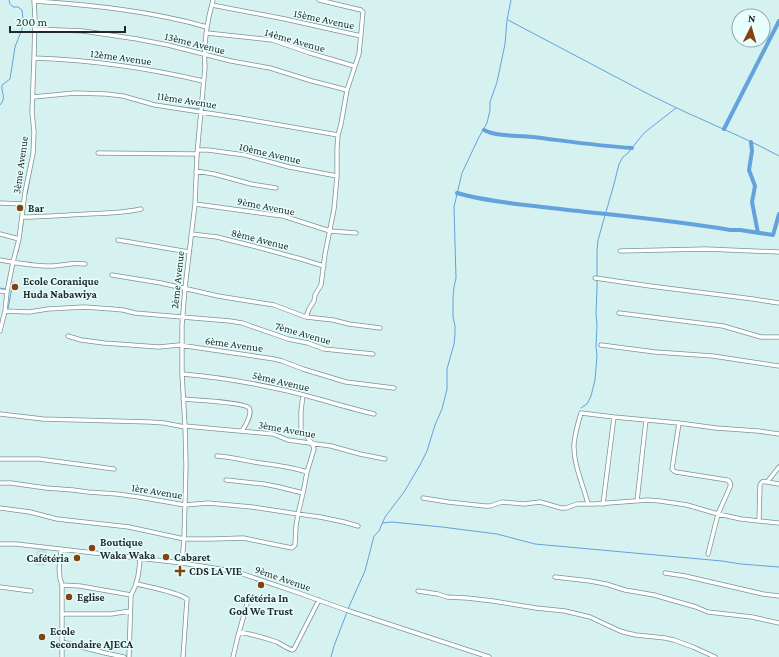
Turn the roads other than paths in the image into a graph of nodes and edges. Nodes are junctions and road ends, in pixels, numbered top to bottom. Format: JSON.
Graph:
{"nodes":[{"id":1,"x":34,"y":0,"type":"edge"},
{"id":2,"x":319,"y":0,"type":"edge"},
{"id":3,"x":212,"y":2,"type":"edge"},
{"id":4,"x":207,"y":27,"type":"junction"},
{"id":5,"x":35,"y":29,"type":"junction"},
{"id":6,"x":207,"y":33,"type":"junction"},
{"id":7,"x":361,"y":36,"type":"junction"},
{"id":8,"x":204,"y":54,"type":"junction"},
{"id":9,"x":34,"y":58,"type":"junction"},
{"id":10,"x":354,"y":66,"type":"junction"},
{"id":11,"x":204,"y":81,"type":"junction"},
{"id":12,"x":347,"y":90,"type":"junction"},
{"id":13,"x":32,"y":97,"type":"junction"},
{"id":14,"x":200,"y":112,"type":"junction"},
{"id":15,"x":338,"y":135,"type":"junction"},
{"id":16,"x":197,"y":152,"type":"junction"},
{"id":17,"x":98,"y":153,"type":"dead end"},
{"id":18,"x":196,"y":171,"type":"junction"},
{"id":19,"x":337,"y":176,"type":"junction"},
{"id":20,"x":276,"y":188,"type":"dead end"},
{"id":21,"x":0,"y":203,"type":"edge"},
{"id":22,"x":23,"y":204,"type":"junction"},
{"id":23,"x":195,"y":204,"type":"junction"},
{"id":24,"x":141,"y":208,"type":"dead end"},
{"id":25,"x":22,"y":217,"type":"junction"},
{"id":26,"x":330,"y":231,"type":"junction"},
{"id":27,"x":0,"y":234,"type":"edge"},
{"id":28,"x":191,"y":234,"type":"junction"},
{"id":29,"x":356,"y":234,"type":"dead end"},
{"id":30,"x":19,"y":239,"type":"junction"},
{"id":31,"x":118,"y":240,"type":"dead end"},
{"id":32,"x":620,"y":251,"type":"dead end"},
{"id":33,"x":189,"y":252,"type":"junction"},
{"id":34,"x":779,"y":252,"type":"edge"},
{"id":35,"x":0,"y":260,"type":"edge"},
{"id":36,"x":13,"y":262,"type":"junction"},
{"id":37,"x":85,"y":264,"type":"dead end"},
{"id":38,"x":324,"y":266,"type":"junction"},
{"id":39,"x":112,"y":275,"type":"dead end"},
{"id":40,"x":597,"y":278,"type":"dead end"},
{"id":41,"x":185,"y":288,"type":"junction"},
{"id":42,"x":0,"y":291,"type":"edge"},
{"id":43,"x":7,"y":292,"type":"junction"},
{"id":44,"x":779,"y":303,"type":"edge"},
{"id":45,"x":5,"y":311,"type":"junction"},
{"id":46,"x":619,"y":313,"type":"dead end"},
{"id":47,"x":183,"y":317,"type":"junction"},
{"id":48,"x":306,"y":317,"type":"junction"},
{"id":49,"x":1,"y":325,"type":"edge"},
{"id":50,"x":380,"y":328,"type":"dead end"},
{"id":51,"x":0,"y":331,"type":"edge"},
{"id":52,"x":68,"y":336,"type":"dead end"},
{"id":53,"x":779,"y":337,"type":"edge"},
{"id":54,"x":601,"y":345,"type":"dead end"},
{"id":55,"x":182,"y":346,"type":"junction"},
{"id":56,"x":374,"y":354,"type":"dead end"},
{"id":57,"x":779,"y":366,"type":"edge"},
{"id":58,"x":182,"y":374,"type":"junction"},
{"id":59,"x":394,"y":388,"type":"dead end"},
{"id":60,"x":303,"y":395,"type":"junction"},
{"id":61,"x":183,"y":399,"type":"junction"},
{"id":62,"x":0,"y":414,"type":"edge"},
{"id":63,"x":374,"y":414,"type":"dead end"},
{"id":64,"x":614,"y":417,"type":"junction"},
{"id":65,"x":646,"y":420,"type":"junction"},
{"id":66,"x":678,"y":423,"type":"junction"},
{"id":67,"x":185,"y":426,"type":"junction"},
{"id":68,"x":242,"y":431,"type":"junction"},
{"id":69,"x":779,"y":434,"type":"edge"},
{"id":70,"x":312,"y":443,"type":"junction"},
{"id":71,"x":217,"y":456,"type":"dead end"},
{"id":72,"x":0,"y":459,"type":"edge"},
{"id":73,"x":385,"y":459,"type":"dead end"},
{"id":74,"x":779,"y":467,"type":"edge"},
{"id":75,"x":114,"y":469,"type":"dead end"},
{"id":76,"x":307,"y":472,"type":"junction"},
{"id":77,"x":226,"y":480,"type":"dead end"},
{"id":78,"x":768,"y":482,"type":"junction"},
{"id":79,"x":0,"y":483,"type":"edge"},
{"id":80,"x":779,"y":484,"type":"edge"},
{"id":81,"x":303,"y":493,"type":"junction"},
{"id":82,"x":423,"y":498,"type":"dead end"},
{"id":83,"x":637,"y":501,"type":"junction"},
{"id":84,"x":588,"y":504,"type":"junction"},
{"id":85,"x":603,"y":504,"type":"junction"},
{"id":86,"x":185,"y":505,"type":"junction"},
{"id":87,"x":0,"y":508,"type":"edge"},
{"id":88,"x":298,"y":514,"type":"junction"},
{"id":89,"x":718,"y":514,"type":"junction"},
{"id":90,"x":758,"y":522,"type":"junction"},
{"id":91,"x":779,"y":523,"type":"edge"},
{"id":92,"x":358,"y":526,"type":"dead end"},
{"id":93,"x":184,"y":539,"type":"junction"},
{"id":94,"x":0,"y":544,"type":"edge"},
{"id":95,"x":61,"y":550,"type":"junction"},
{"id":96,"x":708,"y":554,"type":"dead end"},
{"id":97,"x":140,"y":559,"type":"junction"},
{"id":98,"x":182,"y":563,"type":"junction"},
{"id":99,"x":665,"y":573,"type":"dead end"},
{"id":100,"x":555,"y":577,"type":"dead end"},
{"id":101,"x":137,"y":584,"type":"junction"},
{"id":102,"x":62,"y":585,"type":"junction"},
{"id":103,"x":0,"y":587,"type":"edge"},
{"id":104,"x":31,"y":591,"type":"dead end"},
{"id":105,"x":418,"y":591,"type":"dead end"},
{"id":106,"x":132,"y":595,"type":"junction"},
{"id":107,"x":779,"y":596,"type":"edge"},
{"id":108,"x":320,"y":600,"type":"junction"},
{"id":109,"x":247,"y":604,"type":"dead end"},
{"id":110,"x":130,"y":611,"type":"junction"},
{"id":111,"x":62,"y":614,"type":"junction"},
{"id":112,"x":779,"y":623,"type":"edge"},
{"id":113,"x":239,"y":632,"type":"junction"},
{"id":114,"x":62,"y":642,"type":"junction"},
{"id":115,"x":62,"y":657,"type":"edge"},
{"id":116,"x":124,"y":657,"type":"edge"},
{"id":117,"x":129,"y":657,"type":"edge"},
{"id":118,"x":183,"y":657,"type":"edge"},
{"id":119,"x":234,"y":657,"type":"edge"},
{"id":120,"x":489,"y":657,"type":"edge"},
{"id":121,"x":715,"y":657,"type":"edge"}],
"edges":[{"from":1,"to":4,"type":"street"},
{"from":1,"to":5,"type":"street","name":"3ème Avenue"},
{"from":2,"to":7,"type":"street"},
{"from":3,"to":4,"type":"street","name":"2ème Avenue"},
{"from":3,"to":7,"type":"street","name":"15ème Avenue"},
{"from":4,"to":6,"type":"street","name":"2ème Avenue"},
{"from":5,"to":8,"type":"street","name":"13ème Avenue"},
{"from":5,"to":9,"type":"street","name":"3ème Avenue"},
{"from":6,"to":8,"type":"street","name":"2ème Avenue"},
{"from":6,"to":10,"type":"street","name":"14ème Avenue"},
{"from":7,"to":10,"type":"street"},
{"from":8,"to":11,"type":"street","name":"2ème Avenue"},
{"from":8,"to":12,"type":"street","name":"13ème Avenue"},
{"from":9,"to":11,"type":"street","name":"12ème Avenue"},
{"from":9,"to":13,"type":"street","name":"3ème Avenue"},
{"from":10,"to":12,"type":"street"},
{"from":11,"to":14,"type":"street","name":"2ème Avenue"},
{"from":12,"to":15,"type":"street"},
{"from":13,"to":14,"type":"street","name":"11ème Avenue"},
{"from":13,"to":22,"type":"street","name":"3ème Avenue"},
{"from":14,"to":15,"type":"street","name":"11ème Avenue"},
{"from":14,"to":16,"type":"street","name":"2ème Avenue"},
{"from":15,"to":19,"type":"street"},
{"from":16,"to":17,"type":"street","name":"10ème Avenue"},
{"from":16,"to":18,"type":"street","name":"2ème Avenue"},
{"from":16,"to":19,"type":"street","name":"10ème Avenue"},
{"from":18,"to":20,"type":"street"},
{"from":18,"to":23,"type":"street","name":"2ème Avenue"},
{"from":19,"to":26,"type":"street"},
{"from":21,"to":22,"type":"street"},
{"from":22,"to":25,"type":"street","name":"3ème Avenue"},
{"from":23,"to":26,"type":"street","name":"9ème Avenue"},
{"from":23,"to":28,"type":"street","name":"2ème Avenue"},
{"from":24,"to":25,"type":"street"},
{"from":25,"to":30,"type":"street","name":"3ème Avenue"},
{"from":26,"to":29,"type":"street","name":"9ème Avenue"},
{"from":26,"to":38,"type":"street"},
{"from":27,"to":30,"type":"street"},
{"from":28,"to":33,"type":"street","name":"2ème Avenue"},
{"from":28,"to":38,"type":"street","name":"8ème Avenue"},
{"from":30,"to":36,"type":"street","name":"3ème Avenue"},
{"from":31,"to":33,"type":"street"},
{"from":32,"to":34,"type":"street"},
{"from":33,"to":41,"type":"street","name":"2ème Avenue"},
{"from":35,"to":36,"type":"street"},
{"from":36,"to":37,"type":"street"},
{"from":36,"to":43,"type":"street","name":"3ème Avenue"},
{"from":38,"to":48,"type":"street"},
{"from":39,"to":41,"type":"street"},
{"from":40,"to":44,"type":"street"},
{"from":41,"to":47,"type":"street","name":"2ème Avenue"},
{"from":41,"to":48,"type":"street"},
{"from":42,"to":43,"type":"street"},
{"from":43,"to":45,"type":"street","name":"3ème Avenue"},
{"from":45,"to":47,"type":"street"},
{"from":45,"to":49,"type":"street","name":"3ème Avenue"},
{"from":46,"to":53,"type":"street"},
{"from":47,"to":55,"type":"street","name":"2ème Avenue"},
{"from":47,"to":56,"type":"street","name":"7ème Avenue"},
{"from":48,"to":50,"type":"street"},
{"from":49,"to":51,"type":"street","name":"3ème Avenue"},
{"from":52,"to":55,"type":"street","name":"6ème Avenue"},
{"from":54,"to":57,"type":"street"},
{"from":55,"to":58,"type":"street","name":"2ème Avenue"},
{"from":55,"to":59,"type":"street","name":"6ème Avenue"},
{"from":58,"to":60,"type":"street","name":"5ème Avenue"},
{"from":58,"to":61,"type":"street","name":"2ème Avenue"},
{"from":60,"to":63,"type":"street","name":"5ème Avenue"},
{"from":60,"to":70,"type":"street"},
{"from":61,"to":67,"type":"street","name":"2ème Avenue"},
{"from":61,"to":68,"type":"street"},
{"from":62,"to":67,"type":"street","name":"3ème Avenue"},
{"from":64,"to":65,"type":"street"},
{"from":64,"to":84,"type":"street"},
{"from":64,"to":85,"type":"street"},
{"from":65,"to":66,"type":"street"},
{"from":65,"to":83,"type":"street"},
{"from":66,"to":69,"type":"street"},
{"from":66,"to":89,"type":"street"},
{"from":67,"to":68,"type":"street","name":"3ème Avenue"},
{"from":67,"to":86,"type":"street","name":"2ème Avenue"},
{"from":68,"to":70,"type":"street","name":"3ème Avenue"},
{"from":70,"to":73,"type":"street","name":"3ème Avenue"},
{"from":70,"to":76,"type":"street"},
{"from":71,"to":76,"type":"street"},
{"from":72,"to":75,"type":"street"},
{"from":74,"to":78,"type":"street"},
{"from":76,"to":81,"type":"street"},
{"from":77,"to":81,"type":"street"},
{"from":78,"to":80,"type":"street"},
{"from":78,"to":90,"type":"street"},
{"from":79,"to":86,"type":"street","name":"1ère Avenue"},
{"from":81,"to":88,"type":"street"},
{"from":82,"to":84,"type":"street"},
{"from":83,"to":85,"type":"street"},
{"from":83,"to":89,"type":"street"},
{"from":84,"to":85,"type":"street"},
{"from":86,"to":88,"type":"street","name":"1ère Avenue"},
{"from":86,"to":93,"type":"street","name":"2ème Avenue"},
{"from":87,"to":93,"type":"street"},
{"from":88,"to":92,"type":"street","name":"1ère Avenue"},
{"from":88,"to":93,"type":"street"},
{"from":89,"to":90,"type":"street"},
{"from":89,"to":96,"type":"street"},
{"from":90,"to":91,"type":"street"},
{"from":93,"to":98,"type":"street","name":"2ème Avenue"},
{"from":94,"to":95,"type":"street","name":"9ème Avenue"},
{"from":95,"to":97,"type":"street","name":"9ème Avenue"},
{"from":95,"to":102,"type":"street"},
{"from":97,"to":98,"type":"street","name":"9ème Avenue"},
{"from":97,"to":101,"type":"street"},
{"from":98,"to":108,"type":"street","name":"9ème Avenue"},
{"from":99,"to":107,"type":"street"},
{"from":100,"to":112,"type":"street"},
{"from":101,"to":106,"type":"street"},
{"from":101,"to":118,"type":"street"},
{"from":102,"to":106,"type":"street"},
{"from":102,"to":111,"type":"street"},
{"from":103,"to":104,"type":"street"},
{"from":105,"to":121,"type":"street"},
{"from":106,"to":110,"type":"street"},
{"from":108,"to":113,"type":"street"},
{"from":108,"to":120,"type":"street","name":"9ème Avenue"},
{"from":109,"to":113,"type":"street"},
{"from":110,"to":111,"type":"street"},
{"from":110,"to":117,"type":"street"},
{"from":111,"to":114,"type":"street"},
{"from":113,"to":119,"type":"street"},
{"from":114,"to":115,"type":"street"},
{"from":114,"to":116,"type":"street"}]}
